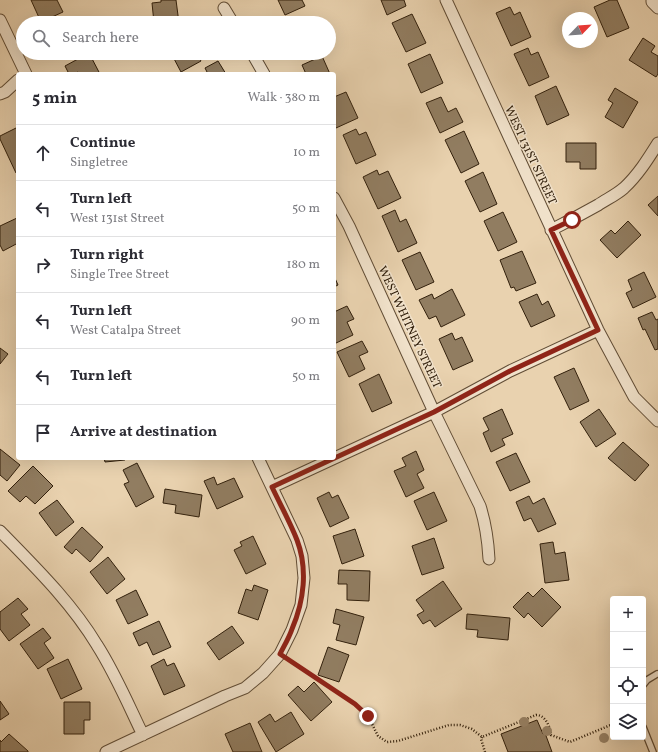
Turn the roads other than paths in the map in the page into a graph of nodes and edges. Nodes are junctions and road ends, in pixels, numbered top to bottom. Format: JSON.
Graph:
{"nodes":[{"id":1,"x":446,"y":0,"type":"edge"},
{"id":2,"x":652,"y":0,"type":"edge"},
{"id":3,"x":224,"y":8,"type":"dead end"},
{"id":4,"x":658,"y":8,"type":"edge"},
{"id":5,"x":229,"y":16,"type":"edge"},
{"id":6,"x":0,"y":20,"type":"edge"},
{"id":7,"x":16,"y":53,"type":"edge"},
{"id":8,"x":19,"y":60,"type":"edge"},
{"id":9,"x":256,"y":60,"type":"edge"},
{"id":10,"x":25,"y":72,"type":"edge"},
{"id":11,"x":263,"y":72,"type":"edge"},
{"id":12,"x":16,"y":82,"type":"edge"},
{"id":13,"x":0,"y":94,"type":"edge"},
{"id":14,"x":658,"y":143,"type":"edge"},
{"id":15,"x":336,"y":202,"type":"edge"},
{"id":16,"x":551,"y":230,"type":"junction"},
{"id":17,"x":598,"y":330,"type":"junction"},
{"id":18,"x":434,"y":412,"type":"junction"},
{"id":19,"x":658,"y":422,"type":"edge"},
{"id":20,"x":336,"y":457,"type":"edge"},
{"id":21,"x":259,"y":460,"type":"edge"},
{"id":22,"x":330,"y":460,"type":"edge"},
{"id":23,"x":272,"y":487,"type":"junction"},
{"id":24,"x":0,"y":532,"type":"edge"},
{"id":25,"x":489,"y":559,"type":"dead end"},
{"id":26,"x":657,"y":674,"type":"edge"},
{"id":27,"x":646,"y":681,"type":"edge"},
{"id":28,"x":646,"y":734,"type":"edge"},
{"id":29,"x":143,"y":735,"type":"junction"},
{"id":30,"x":106,"y":752,"type":"edge"},
{"id":31,"x":653,"y":752,"type":"edge"}],
"edges":[{"from":1,"to":16,"type":"street","name":"WEST 131ST STREET"},
{"from":2,"to":4,"type":"street"},
{"from":3,"to":5,"type":"street"},
{"from":6,"to":7,"type":"street"},
{"from":8,"to":10,"type":"street"},
{"from":9,"to":11,"type":"street"},
{"from":12,"to":13,"type":"street"},
{"from":14,"to":16,"type":"street"},
{"from":15,"to":18,"type":"street","name":"WEST WHITNEY STREET"},
{"from":16,"to":17,"type":"street","name":"WEST 131ST STREET"},
{"from":17,"to":18,"type":"street"},
{"from":17,"to":19,"type":"street","name":"WEST 131ST STREET"},
{"from":18,"to":20,"type":"street"},
{"from":18,"to":25,"type":"street","name":"WEST WHITNEY STREET"},
{"from":21,"to":23,"type":"street"},
{"from":22,"to":23,"type":"street"},
{"from":23,"to":29,"type":"street"},
{"from":24,"to":29,"type":"street"},
{"from":26,"to":27,"type":"lane"},
{"from":28,"to":31,"type":"lane"},
{"from":29,"to":30,"type":"street"}]}
